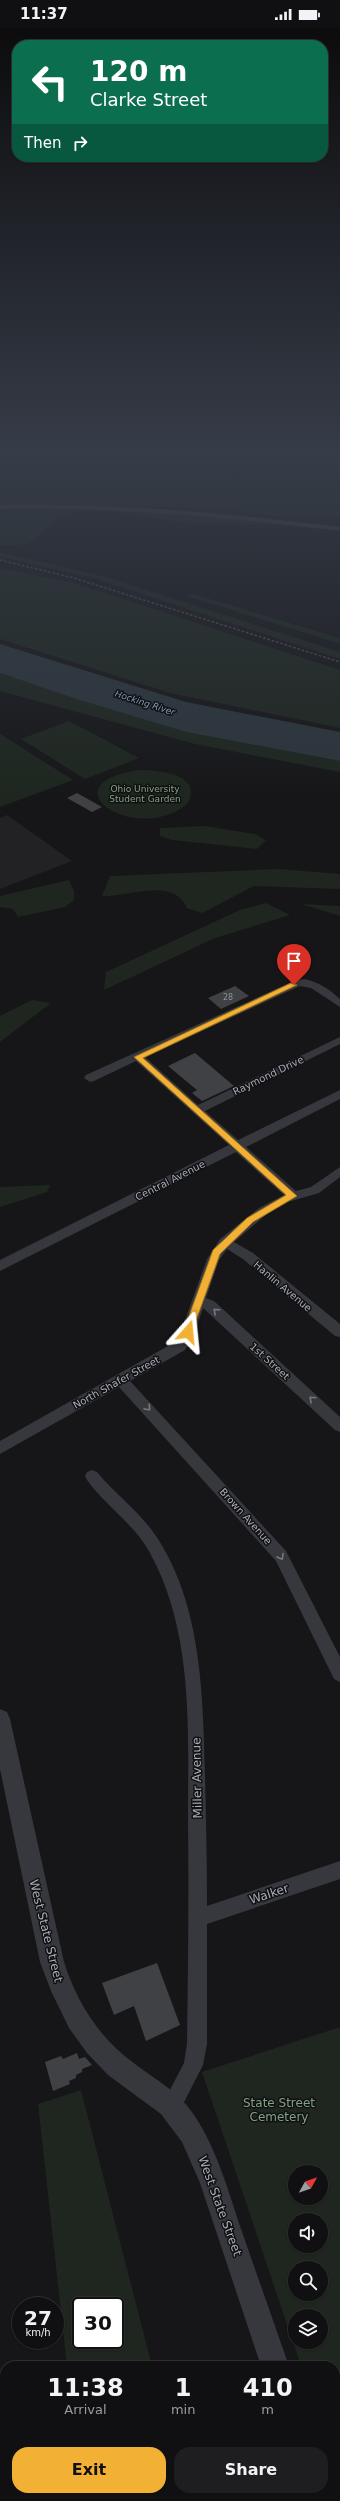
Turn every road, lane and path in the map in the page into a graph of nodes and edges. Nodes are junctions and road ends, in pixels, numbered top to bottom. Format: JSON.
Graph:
{"nodes":[{"id":1,"x":340,"y":1004,"type":"edge"},
{"id":2,"x":340,"y":1040,"type":"edge"},
{"id":3,"x":138,"y":1057,"type":"junction"},
{"id":4,"x":90,"y":1078,"type":"dead end"},
{"id":5,"x":340,"y":1094,"type":"edge"},
{"id":6,"x":197,"y":1110,"type":"junction"},
{"id":7,"x":237,"y":1146,"type":"junction"},
{"id":8,"x":340,"y":1171,"type":"edge"},
{"id":9,"x":293,"y":1196,"type":"junction"},
{"id":10,"x":225,"y":1242,"type":"junction"},
{"id":11,"x":0,"y":1266,"type":"edge"},
{"id":12,"x":198,"y":1300,"type":"junction"},
{"id":13,"x":340,"y":1332,"type":"edge"},
{"id":14,"x":121,"y":1380,"type":"junction"},
{"id":15,"x":340,"y":1426,"type":"edge"},
{"id":16,"x":0,"y":1448,"type":"edge"},
{"id":17,"x":92,"y":1476,"type":"dead end"},
{"id":18,"x":340,"y":1674,"type":"edge"},
{"id":19,"x":0,"y":1719,"type":"edge"},
{"id":20,"x":340,"y":1870,"type":"edge"},
{"id":21,"x":198,"y":1918,"type":"junction"},
{"id":22,"x":172,"y":2105,"type":"junction"},
{"id":23,"x":273,"y":2361,"type":"edge"}],
"edges":[{"from":1,"to":3,"type":"street"},
{"from":2,"to":6,"type":"street","name":"Raymond Drive"},
{"from":3,"to":4,"type":"street"},
{"from":3,"to":6,"type":"street"},
{"from":5,"to":7,"type":"street","name":"Central Avenue"},
{"from":6,"to":7,"type":"street"},
{"from":7,"to":9,"type":"street"},
{"from":7,"to":11,"type":"street","name":"Central Avenue"},
{"from":8,"to":9,"type":"street","name":"North Shafer Street"},
{"from":9,"to":10,"type":"street","name":"North Shafer Street"},
{"from":10,"to":12,"type":"street","name":"North Shafer Street"},
{"from":10,"to":13,"type":"street","name":"Hanlin Avenue"},
{"from":12,"to":14,"type":"street","name":"North Shafer Street"},
{"from":15,"to":12,"type":"street","name":"1st Street","one_way":true},
{"from":14,"to":16,"type":"street","name":"North Shafer Street"},
{"from":14,"to":18,"type":"street","name":"Brown Avenue","one_way":true},
{"from":17,"to":21,"type":"street","name":"Miller Avenue"},
{"from":19,"to":22,"type":"street","name":"West State Street"},
{"from":20,"to":21,"type":"street","name":"Walker"},
{"from":21,"to":22,"type":"street","name":"Miller Avenue"},
{"from":22,"to":23,"type":"street","name":"West State Street"}]}
